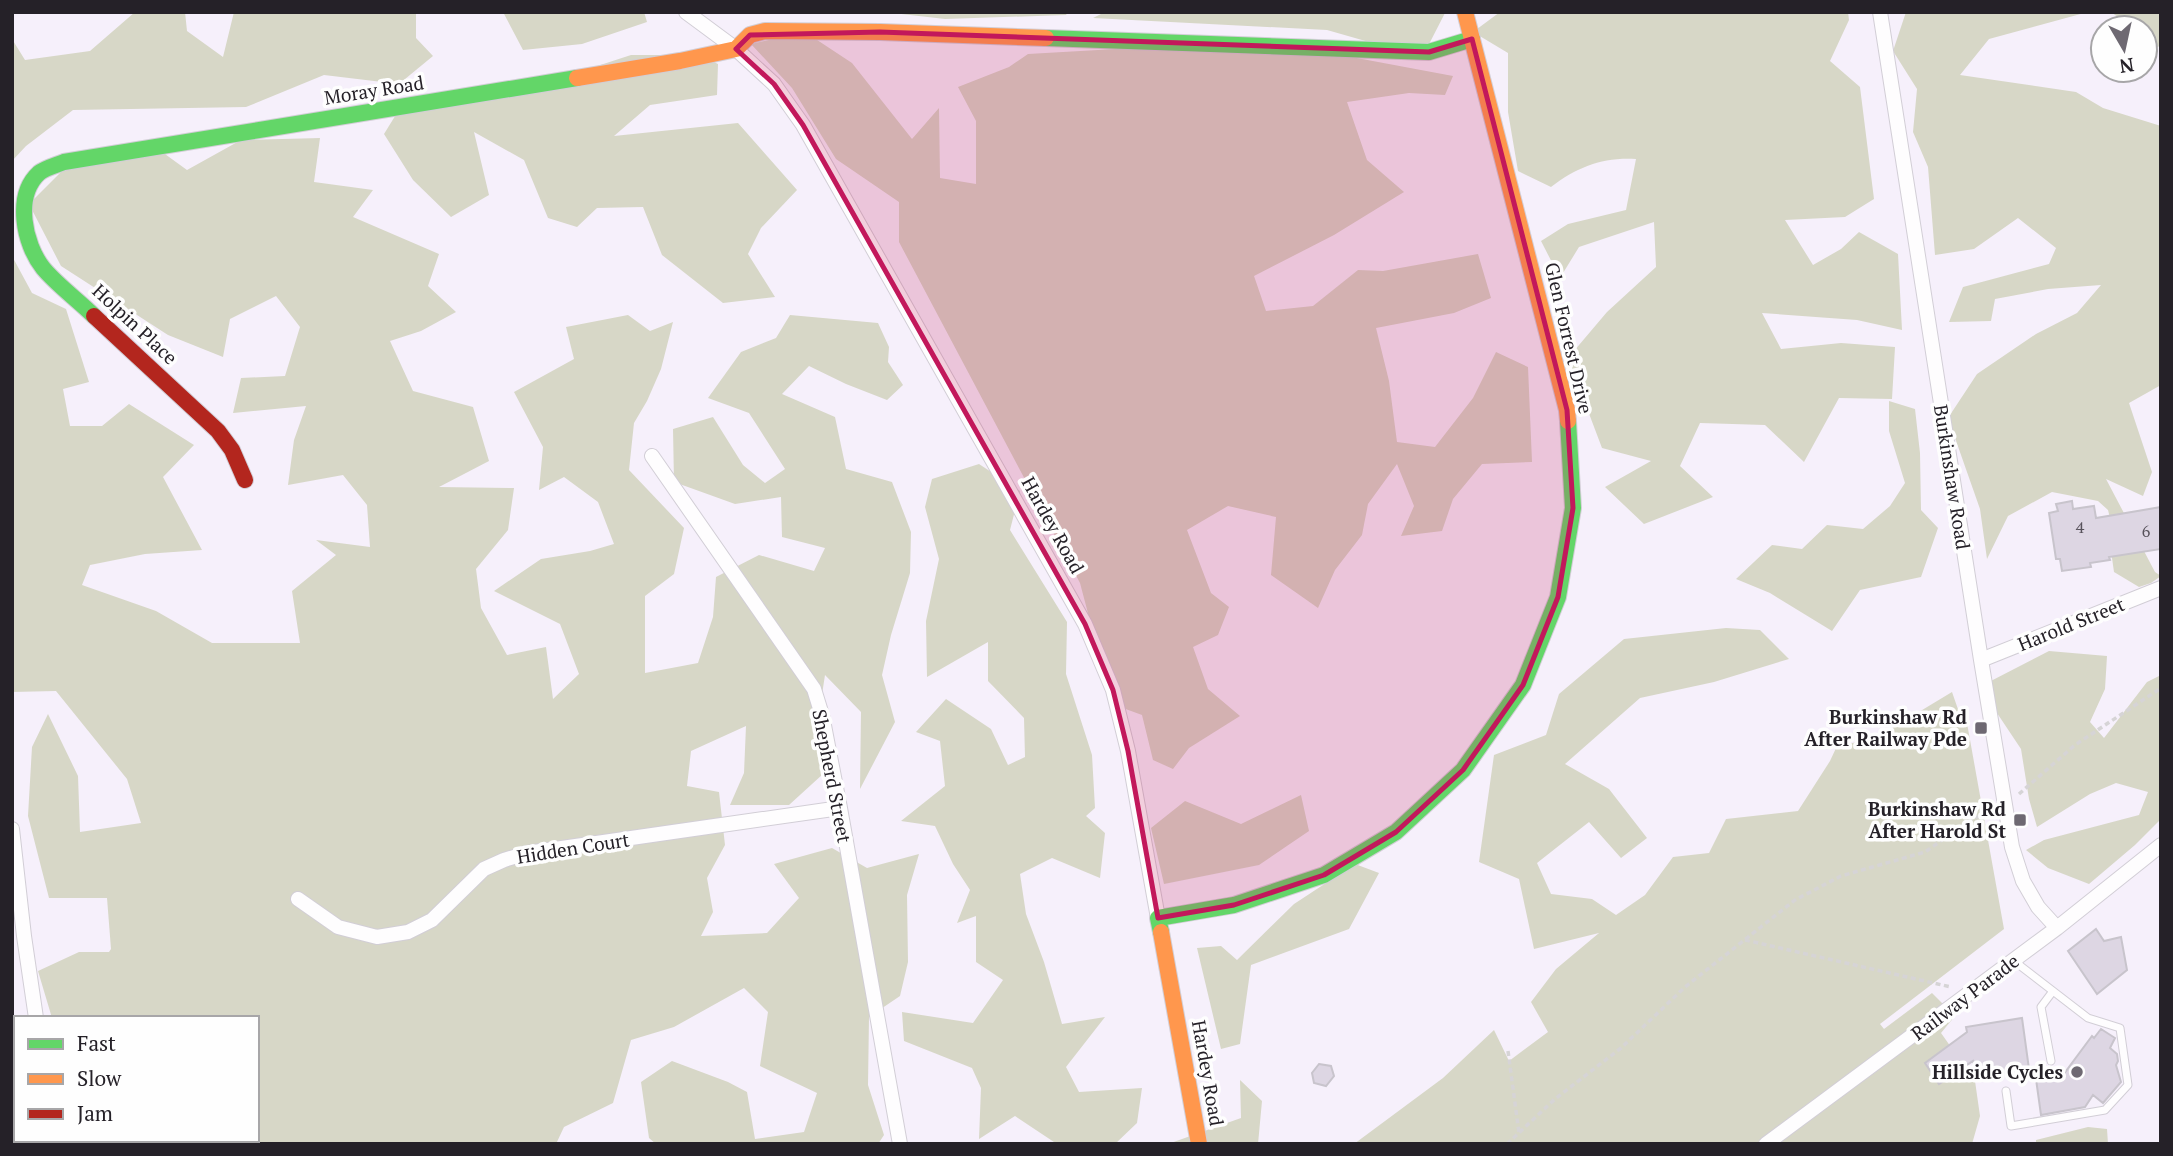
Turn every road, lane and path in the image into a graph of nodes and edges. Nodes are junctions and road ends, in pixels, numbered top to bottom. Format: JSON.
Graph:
{"nodes":[{"id":1,"x":686,"y":12,"type":"edge"},
{"id":2,"x":1465,"y":12,"type":"edge"},
{"id":3,"x":1880,"y":12,"type":"edge"},
{"id":4,"x":1472,"y":39,"type":"junction"},
{"id":5,"x":736,"y":49,"type":"junction"},
{"id":6,"x":28,"y":189,"type":"joint"},
{"id":7,"x":652,"y":456,"type":"dead end"},
{"id":8,"x":245,"y":480,"type":"dead end"},
{"id":9,"x":2161,"y":589,"type":"edge"},
{"id":10,"x":1981,"y":660,"type":"junction"},
{"id":11,"x":2161,"y":688,"type":"edge"},
{"id":12,"x":2006,"y":806,"type":"junction"},
{"id":13,"x":840,"y":808,"type":"junction"},
{"id":14,"x":12,"y":829,"type":"edge"},
{"id":15,"x":2161,"y":845,"type":"edge"},
{"id":16,"x":299,"y":899,"type":"dead end"},
{"id":17,"x":1158,"y":918,"type":"junction"},
{"id":18,"x":2057,"y":928,"type":"junction"},
{"id":19,"x":18,"y":936,"type":"edge"},
{"id":20,"x":1745,"y":940,"type":"junction"},
{"id":21,"x":2014,"y":961,"type":"junction"},
{"id":22,"x":2053,"y":991,"type":"junction"},
{"id":23,"x":1972,"y":992,"type":"junction"},
{"id":24,"x":36,"y":1016,"type":"edge"},
{"id":25,"x":1508,"y":1051,"type":"dead end"},
{"id":26,"x":2051,"y":1061,"type":"dead end"},
{"id":27,"x":2006,"y":1091,"type":"dead end"},
{"id":28,"x":1519,"y":1133,"type":"junction"},
{"id":29,"x":900,"y":1144,"type":"edge"},
{"id":30,"x":1199,"y":1144,"type":"edge"},
{"id":31,"x":1507,"y":1144,"type":"edge"},
{"id":32,"x":1766,"y":1144,"type":"edge"}],
"edges":[{"from":1,"to":5,"type":"street","name":"Hardey Road"},
{"from":2,"to":4,"type":"street","name":"Glen Forrest Drive"},
{"from":3,"to":10,"type":"street","name":"Burkinshaw Road"},
{"from":4,"to":5,"type":"street"},
{"from":4,"to":17,"type":"street","name":"Glen Forrest Drive"},
{"from":5,"to":6,"type":"street","name":"Moray Road"},
{"from":5,"to":17,"type":"street","name":"Hardey Road"},
{"from":6,"to":8,"type":"street","name":"Holpin Place"},
{"from":7,"to":13,"type":"street","name":"Shepherd Street"},
{"from":9,"to":10,"type":"street","name":"Harold Street"},
{"from":10,"to":12,"type":"street","name":"Burkinshaw Road"},
{"from":11,"to":12,"type":"path"},
{"from":12,"to":18,"type":"street","name":"Burkinshaw Road"},
{"from":12,"to":20,"type":"path"},
{"from":13,"to":16,"type":"street","name":"Hidden Court"},
{"from":13,"to":29,"type":"street","name":"Shepherd Street"},
{"from":14,"to":19,"type":"street"},
{"from":15,"to":18,"type":"street","name":"Railway Parade"},
{"from":17,"to":30,"type":"street","name":"Hardey Road"},
{"from":18,"to":21,"type":"street","name":"Railway Parade"},
{"from":19,"to":24,"type":"street"},
{"from":20,"to":23,"type":"path"},
{"from":20,"to":28,"type":"path"},
{"from":21,"to":22,"type":"lane"},
{"from":21,"to":23,"type":"street","name":"Railway Parade"},
{"from":22,"to":26,"type":"lane"},
{"from":22,"to":27,"type":"lane"},
{"from":23,"to":32,"type":"street","name":"Railway Parade"},
{"from":25,"to":28,"type":"path"},
{"from":28,"to":31,"type":"path"}]}
